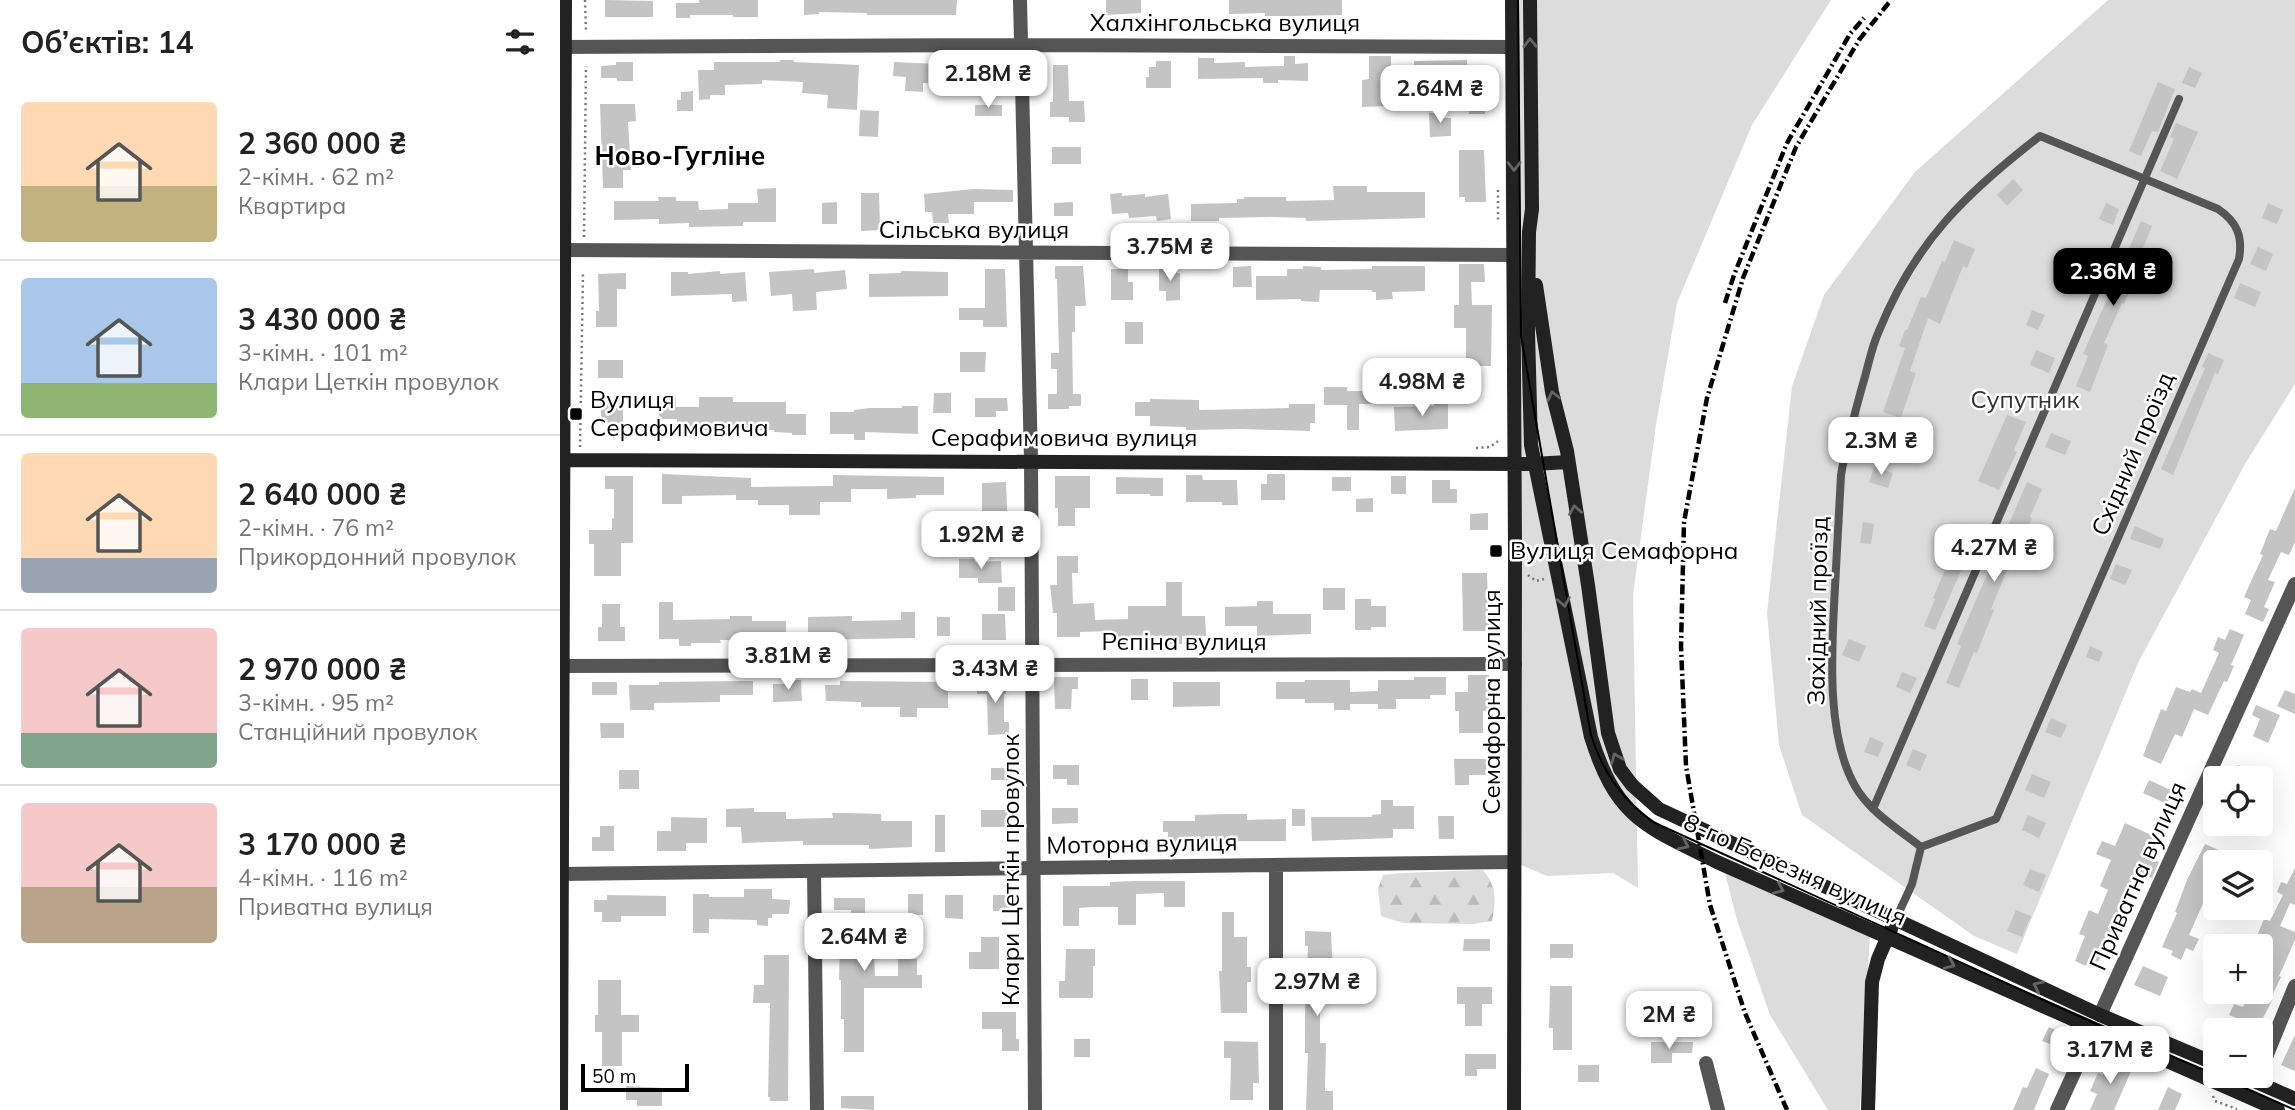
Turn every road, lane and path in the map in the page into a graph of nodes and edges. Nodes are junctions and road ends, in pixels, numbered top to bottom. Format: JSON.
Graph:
{"nodes":[{"id":1,"x":565,"y":0,"type":"edge"},
{"id":2,"x":585,"y":0,"type":"edge"},
{"id":3,"x":1020,"y":0,"type":"edge"},
{"id":4,"x":1512,"y":0,"type":"edge"},
{"id":5,"x":1530,"y":0,"type":"edge"},
{"id":6,"x":586,"y":38,"type":"dead end"},
{"id":7,"x":1021,"y":45,"type":"junction"},
{"id":8,"x":562,"y":47,"type":"edge"},
{"id":9,"x":1512,"y":47,"type":"junction"},
{"id":10,"x":586,"y":66,"type":"dead end"},
{"id":11,"x":2179,"y":99,"type":"dead end"},
{"id":12,"x":2145,"y":178,"type":"junction"},
{"id":13,"x":1500,"y":186,"type":"dead end"},
{"id":14,"x":1532,"y":209,"type":"junction"},
{"id":15,"x":1504,"y":231,"type":"dead end"},
{"id":16,"x":584,"y":241,"type":"dead end"},
{"id":17,"x":562,"y":250,"type":"edge"},
{"id":18,"x":1026,"y":253,"type":"junction"},
{"id":19,"x":1514,"y":255,"type":"junction"},
{"id":20,"x":583,"y":272,"type":"dead end"},
{"id":21,"x":1503,"y":437,"type":"dead end"},
{"id":22,"x":1474,"y":448,"type":"dead end"},
{"id":23,"x":579,"y":450,"type":"dead end"},
{"id":24,"x":561,"y":460,"type":"edge"},
{"id":25,"x":1031,"y":460,"type":"junction"},
{"id":26,"x":1568,"y":462,"type":"junction"},
{"id":27,"x":1515,"y":463,"type":"junction"},
{"id":28,"x":1534,"y":464,"type":"junction"},
{"id":29,"x":1547,"y":579,"type":"dead end"},
{"id":30,"x":1536,"y":581,"type":"dead end"},
{"id":31,"x":2295,"y":584,"type":"edge"},
{"id":32,"x":2290,"y":605,"type":"edge"},
{"id":33,"x":1515,"y":664,"type":"junction"},
{"id":34,"x":1033,"y":665,"type":"junction"},
{"id":35,"x":561,"y":666,"type":"edge"},
{"id":36,"x":1873,"y":808,"type":"junction"},
{"id":37,"x":1921,"y":847,"type":"junction"},
{"id":38,"x":1514,"y":862,"type":"junction"},
{"id":39,"x":1276,"y":865,"type":"junction"},
{"id":40,"x":1034,"y":868,"type":"junction"},
{"id":41,"x":814,"y":871,"type":"junction"},
{"id":42,"x":561,"y":874,"type":"edge"},
{"id":43,"x":1895,"y":921,"type":"junction"},
{"id":44,"x":1888,"y":937,"type":"junction"},
{"id":45,"x":2295,"y":986,"type":"edge"},
{"id":46,"x":2100,"y":1015,"type":"junction"},
{"id":47,"x":2094,"y":1029,"type":"junction"},
{"id":48,"x":2273,"y":1034,"type":"edge"},
{"id":49,"x":2203,"y":1059,"type":"edge"},
{"id":50,"x":1706,"y":1063,"type":"dead end"},
{"id":51,"x":2273,"y":1087,"type":"edge"},
{"id":52,"x":2295,"y":1099,"type":"edge"},
{"id":53,"x":2246,"y":1104,"type":"edge"},
{"id":54,"x":561,"y":1110,"type":"edge"},
{"id":55,"x":817,"y":1110,"type":"edge"},
{"id":56,"x":1035,"y":1110,"type":"edge"},
{"id":57,"x":1276,"y":1110,"type":"edge"},
{"id":58,"x":1514,"y":1110,"type":"edge"},
{"id":59,"x":1718,"y":1110,"type":"edge"},
{"id":60,"x":1868,"y":1110,"type":"edge"},
{"id":61,"x":2057,"y":1110,"type":"edge"},
{"id":62,"x":2278,"y":1110,"type":"edge"}],
"edges":[{"from":1,"to":8,"type":"main road"},
{"from":2,"to":6,"type":"path"},
{"from":3,"to":7,"type":"street","name":"Клари Цеткін провулок"},
{"from":4,"to":9,"type":"main road","name":"Семафорна вулиця"},
{"from":14,"to":5,"type":"main road","one_way":true},
{"from":7,"to":8,"type":"street","name":"Халхінгольська вулиця"},
{"from":7,"to":9,"type":"street","name":"Халхінгольська вулиця"},
{"from":7,"to":18,"type":"street","name":"Клари Цеткін провулок"},
{"from":8,"to":17,"type":"main road"},
{"from":9,"to":19,"type":"main road","name":"Семафорна вулиця","one_way":true},
{"from":10,"to":16,"type":"path"},
{"from":11,"to":12,"type":"lane"},
{"from":12,"to":36,"type":"lane"},
{"from":12,"to":36,"type":"lane","name":"Західний проїзд"},
{"from":12,"to":37,"type":"lane","name":"Східний проїзд"},
{"from":13,"to":15,"type":"path"},
{"from":26,"to":14,"type":"main road","one_way":true},
{"from":14,"to":28,"type":"main road"},
{"from":17,"to":18,"type":"street","name":"Сільська вулиця"},
{"from":17,"to":24,"type":"main road"},
{"from":18,"to":19,"type":"street","name":"Сільська вулиця"},
{"from":18,"to":25,"type":"street","name":"Клари Цеткін провулок"},
{"from":19,"to":27,"type":"main road","name":"Семафорна вулиця"},
{"from":20,"to":23,"type":"path"},
{"from":21,"to":22,"type":"path"},
{"from":24,"to":25,"type":"main road","name":"Серафимовича вулиця"},
{"from":24,"to":35,"type":"main road"},
{"from":25,"to":27,"type":"main road","name":"Серафимовича вулиця"},
{"from":25,"to":34,"type":"street","name":"Клари Цеткін провулок"},
{"from":26,"to":28,"type":"main road","name":"Серафимовича вулиця"},
{"from":43,"to":26,"type":"main road","name":"8-го Березня вулиця","one_way":true},
{"from":27,"to":28,"type":"main road","name":"Серафимовича вулиця"},
{"from":27,"to":33,"type":"main road","name":"Семафорна вулиця"},
{"from":28,"to":44,"type":"main road","name":"8-го Березня вулиця","one_way":true},
{"from":29,"to":30,"type":"path"},
{"from":31,"to":32,"type":"street","name":"Приватна вулиця"},
{"from":32,"to":46,"type":"street","name":"Приватна вулиця"},
{"from":33,"to":34,"type":"street","name":"Рєпіна вулиця"},
{"from":33,"to":38,"type":"main road","name":"Семафорна вулиця"},
{"from":34,"to":35,"type":"street","name":"Рєпіна вулиця"},
{"from":34,"to":40,"type":"street","name":"Клари Цеткін провулок"},
{"from":35,"to":42,"type":"main road"},
{"from":36,"to":37,"type":"lane","name":"Західний проїзд"},
{"from":37,"to":43,"type":"lane"},
{"from":38,"to":39,"type":"street","name":"Моторна вулиця"},
{"from":38,"to":58,"type":"main road","name":"Семафорна вулиця"},
{"from":39,"to":40,"type":"street","name":"Моторна вулиця"},
{"from":39,"to":57,"type":"street"},
{"from":40,"to":41,"type":"street","name":"Моторна вулиця"},
{"from":40,"to":56,"type":"street","name":"Клари Цеткін провулок"},
{"from":41,"to":42,"type":"street","name":"Моторна вулиця"},
{"from":41,"to":55,"type":"street"},
{"from":42,"to":54,"type":"main road"},
{"from":43,"to":44,"type":"main road"},
{"from":46,"to":43,"type":"main road","name":"8-го Березня вулиця","one_way":true},
{"from":44,"to":47,"type":"main road","name":"8-го Березня вулиця","one_way":true},
{"from":44,"to":60,"type":"main road"},
{"from":45,"to":48,"type":"street"},
{"from":46,"to":47,"type":"main road","name":"Приватна вулиця"},
{"from":46,"to":49,"type":"main road","name":"8-го Березня вулиця"},
{"from":47,"to":53,"type":"main road","name":"8-го Березня вулиця"},
{"from":47,"to":61,"type":"street","name":"Приватна вулиця"},
{"from":50,"to":59,"type":"street"},
{"from":51,"to":52,"type":"main road"},
{"from":53,"to":62,"type":"main road","name":"8-го Березня вулиця"}]}
